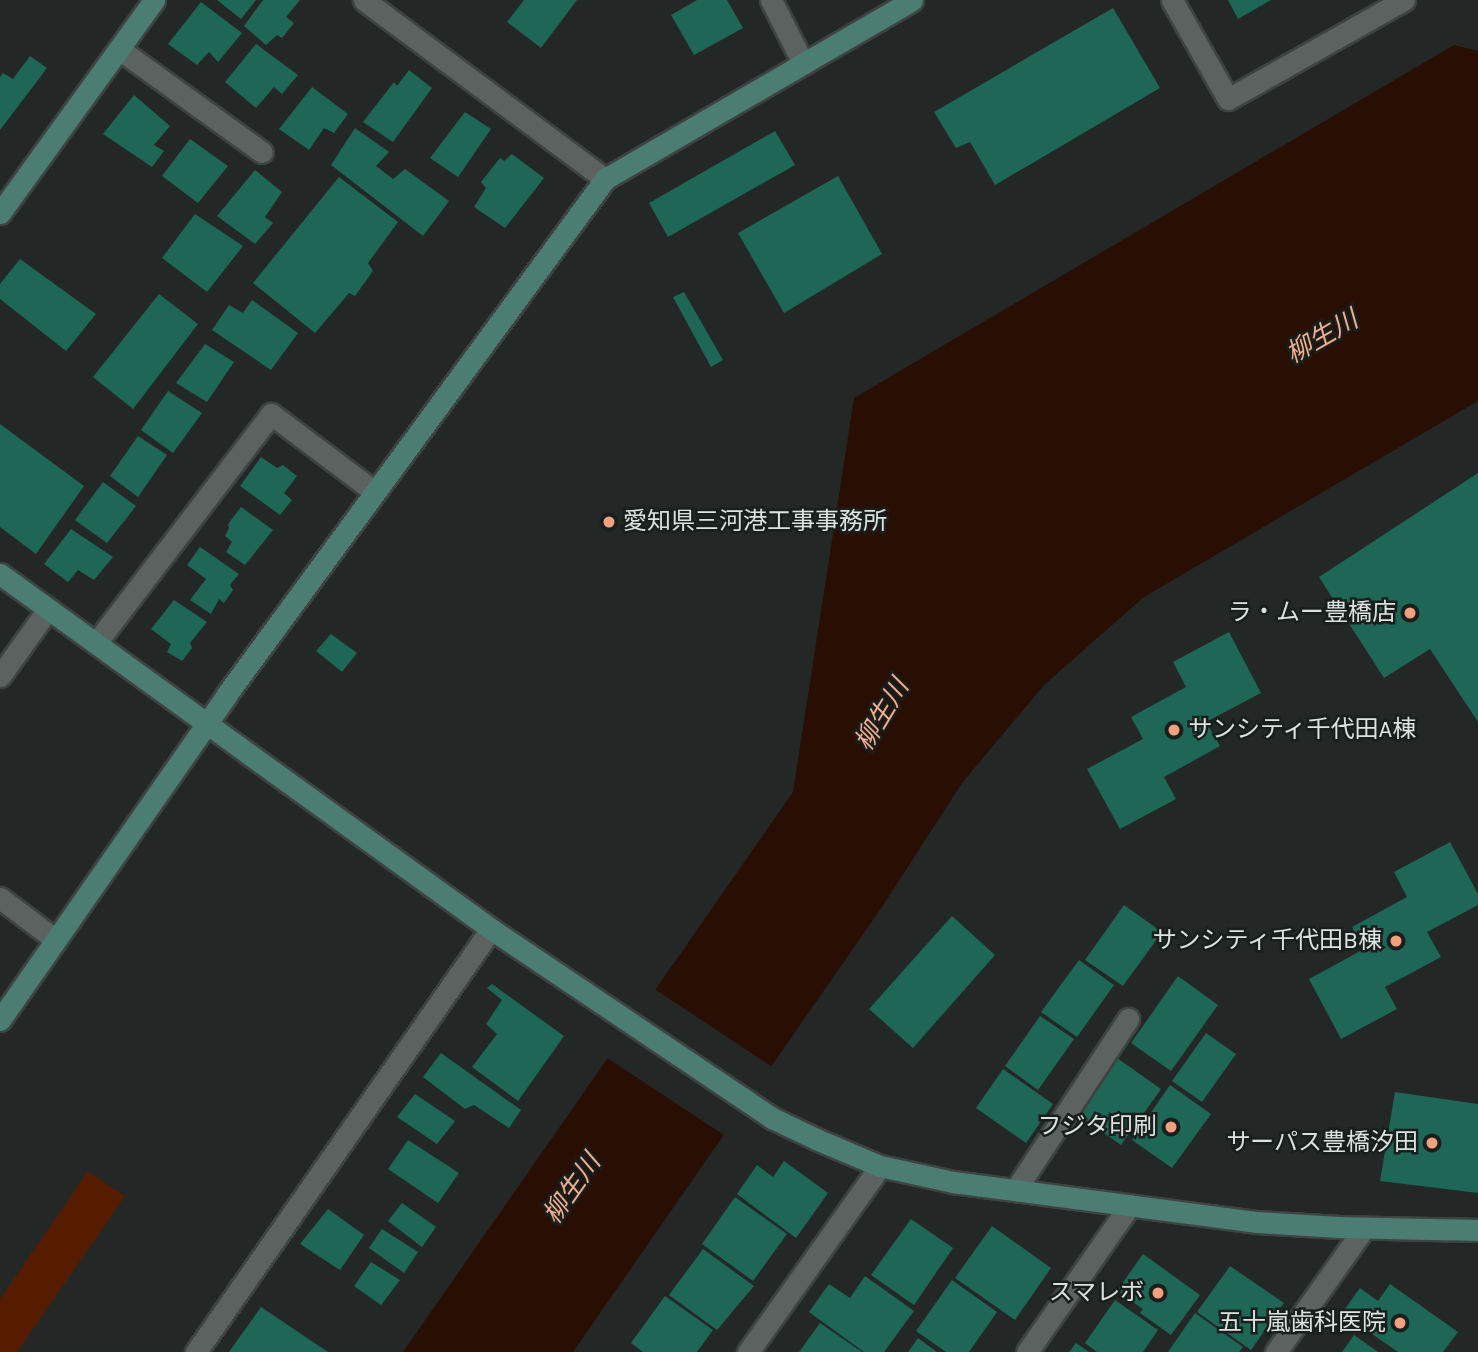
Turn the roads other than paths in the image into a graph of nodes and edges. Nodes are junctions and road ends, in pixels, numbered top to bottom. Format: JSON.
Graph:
{"nodes":[{"id":1,"x":154,"y":0,"type":"edge"},
{"id":2,"x":364,"y":0,"type":"edge"},
{"id":3,"x":771,"y":0,"type":"edge"},
{"id":4,"x":912,"y":0,"type":"edge"},
{"id":5,"x":1172,"y":0,"type":"edge"},
{"id":6,"x":1404,"y":0,"type":"edge"},
{"id":7,"x":119,"y":49,"type":"junction"},
{"id":8,"x":803,"y":64,"type":"junction"},
{"id":9,"x":262,"y":152,"type":"dead end"},
{"id":10,"x":605,"y":179,"type":"junction"},
{"id":11,"x":0,"y":214,"type":"edge"},
{"id":12,"x":375,"y":492,"type":"junction"},
{"id":13,"x":0,"y":574,"type":"edge"},
{"id":14,"x":48,"y":609,"type":"junction"},
{"id":15,"x":96,"y":643,"type":"junction"},
{"id":16,"x":0,"y":676,"type":"edge"},
{"id":17,"x":207,"y":722,"type":"junction"},
{"id":18,"x":0,"y":898,"type":"edge"},
{"id":19,"x":491,"y":929,"type":"junction"},
{"id":20,"x":56,"y":940,"type":"junction"},
{"id":21,"x":1128,"y":1019,"type":"dead end"},
{"id":22,"x":0,"y":1020,"type":"edge"},
{"id":23,"x":880,"y":1166,"type":"junction"},
{"id":24,"x":1016,"y":1189,"type":"junction"},
{"id":25,"x":1130,"y":1205,"type":"junction"},
{"id":26,"x":1364,"y":1228,"type":"junction"},
{"id":27,"x":1478,"y":1230,"type":"edge"},
{"id":28,"x":196,"y":1352,"type":"edge"},
{"id":29,"x":748,"y":1352,"type":"edge"},
{"id":30,"x":1027,"y":1352,"type":"edge"},
{"id":31,"x":1276,"y":1352,"type":"edge"}],
"edges":[{"from":1,"to":7,"type":"street"},
{"from":2,"to":10,"type":"street"},
{"from":3,"to":8,"type":"street"},
{"from":4,"to":8,"type":"street"},
{"from":5,"to":6,"type":"street"},
{"from":7,"to":9,"type":"street"},
{"from":7,"to":11,"type":"street"},
{"from":8,"to":10,"type":"street"},
{"from":10,"to":12,"type":"street"},
{"from":12,"to":15,"type":"street"},
{"from":12,"to":17,"type":"street"},
{"from":13,"to":14,"type":"street"},
{"from":14,"to":15,"type":"street"},
{"from":14,"to":16,"type":"street"},
{"from":15,"to":17,"type":"street"},
{"from":17,"to":19,"type":"street"},
{"from":17,"to":20,"type":"street"},
{"from":18,"to":20,"type":"street"},
{"from":19,"to":23,"type":"street"},
{"from":19,"to":28,"type":"street"},
{"from":20,"to":22,"type":"street"},
{"from":21,"to":24,"type":"street"},
{"from":23,"to":24,"type":"street"},
{"from":23,"to":29,"type":"street"},
{"from":24,"to":25,"type":"street"},
{"from":25,"to":26,"type":"street"},
{"from":25,"to":30,"type":"street"},
{"from":26,"to":27,"type":"street"},
{"from":26,"to":31,"type":"street"}]}
